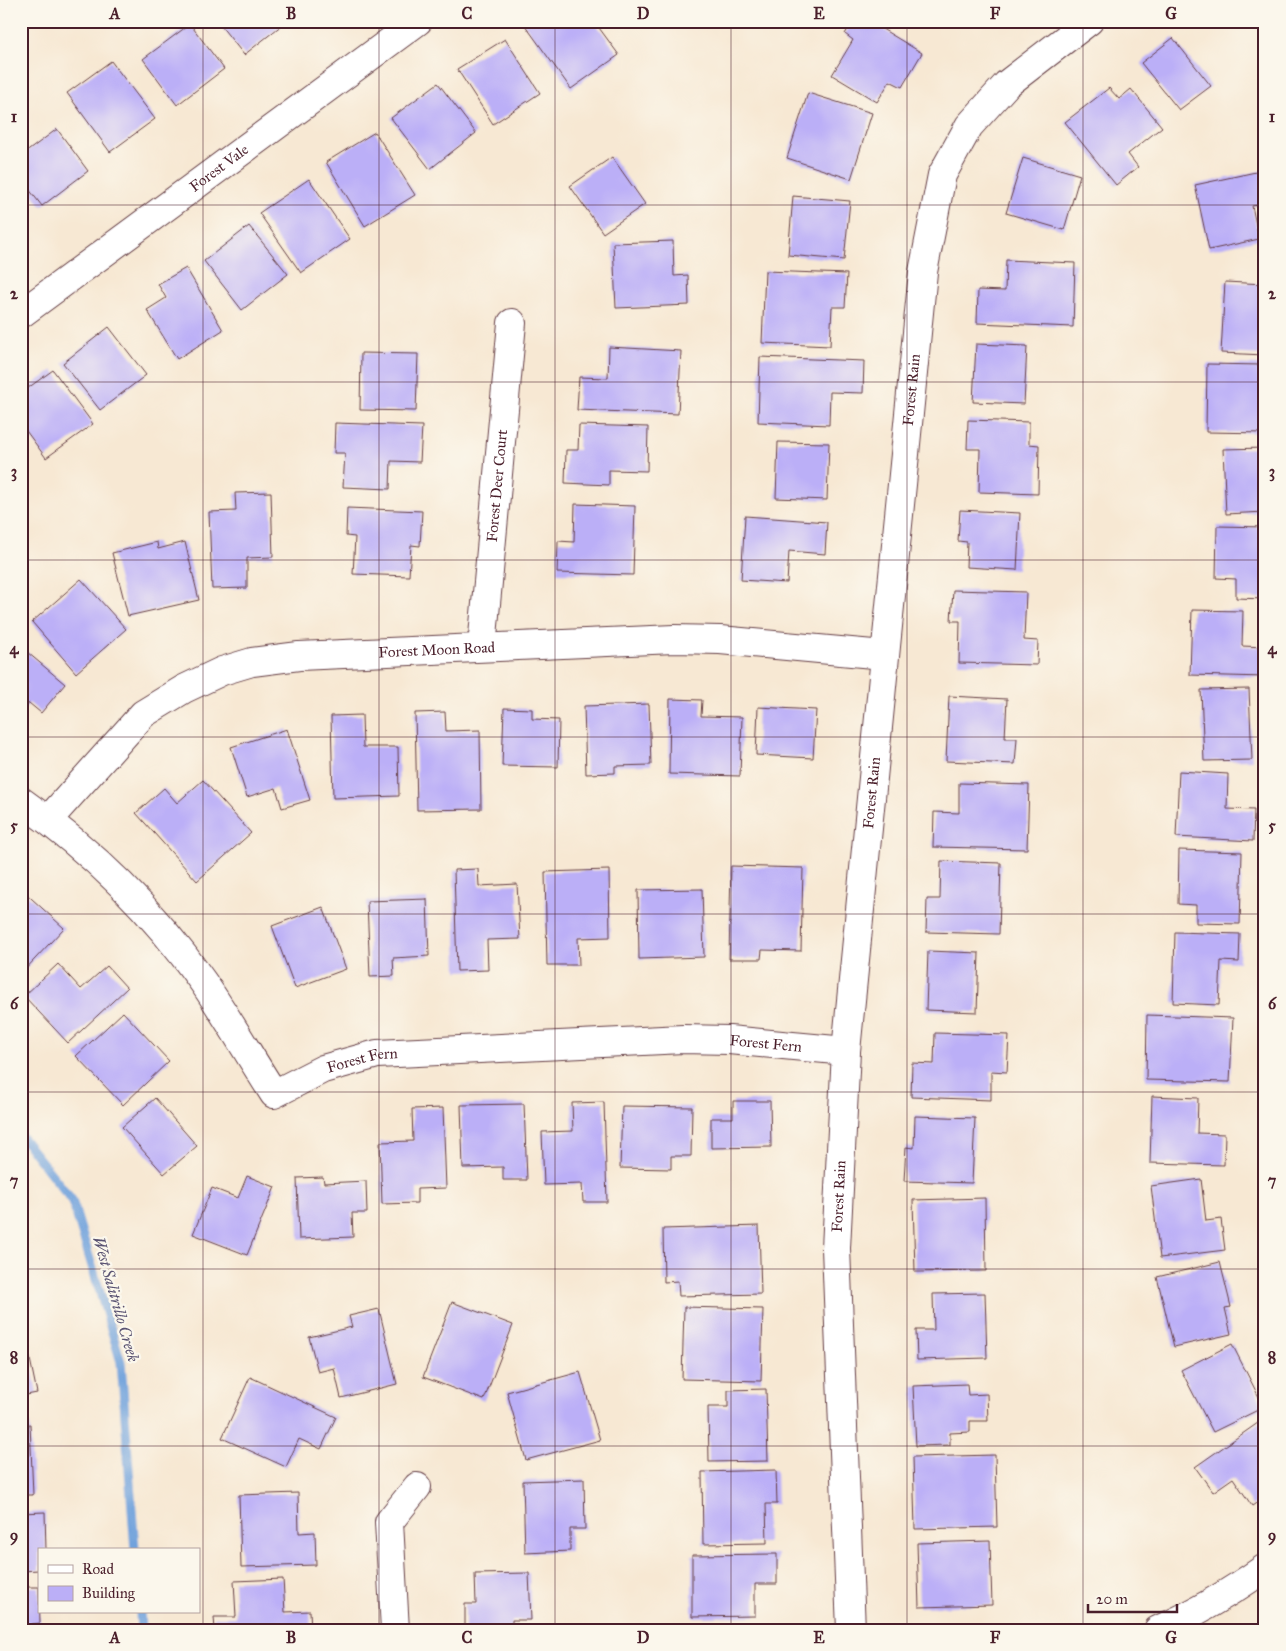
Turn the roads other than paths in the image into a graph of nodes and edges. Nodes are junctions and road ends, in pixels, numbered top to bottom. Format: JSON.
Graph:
{"nodes":[{"id":1,"x":418,"y":21,"type":"edge"},
{"id":2,"x":1089,"y":21,"type":"edge"},
{"id":3,"x":21,"y":314,"type":"edge"},
{"id":4,"x":512,"y":323,"type":"dead end"},
{"id":5,"x":482,"y":647,"type":"junction"},
{"id":6,"x":884,"y":654,"type":"junction"},
{"id":7,"x":21,"y":801,"type":"edge"},
{"id":8,"x":48,"y":820,"type":"junction"},
{"id":9,"x":846,"y":1051,"type":"junction"},
{"id":10,"x":417,"y":1487,"type":"dead end"},
{"id":11,"x":1265,"y":1568,"type":"edge"},
{"id":12,"x":395,"y":1630,"type":"edge"},
{"id":13,"x":851,"y":1630,"type":"edge"},
{"id":14,"x":1158,"y":1630,"type":"edge"}],
"edges":[{"from":1,"to":3,"type":"street","name":"Forest Vale"},
{"from":2,"to":6,"type":"street","name":"Forest Rain"},
{"from":4,"to":5,"type":"street","name":"Forest Deer Court"},
{"from":5,"to":6,"type":"street","name":"Forest Moon Road"},
{"from":5,"to":8,"type":"street","name":"Forest Moon Road"},
{"from":6,"to":9,"type":"street","name":"Forest Rain"},
{"from":7,"to":8,"type":"street","name":"Forest Fern"},
{"from":8,"to":9,"type":"street","name":"Forest Fern"},
{"from":9,"to":13,"type":"street","name":"Forest Rain"},
{"from":10,"to":12,"type":"street"},
{"from":11,"to":14,"type":"street"}]}
